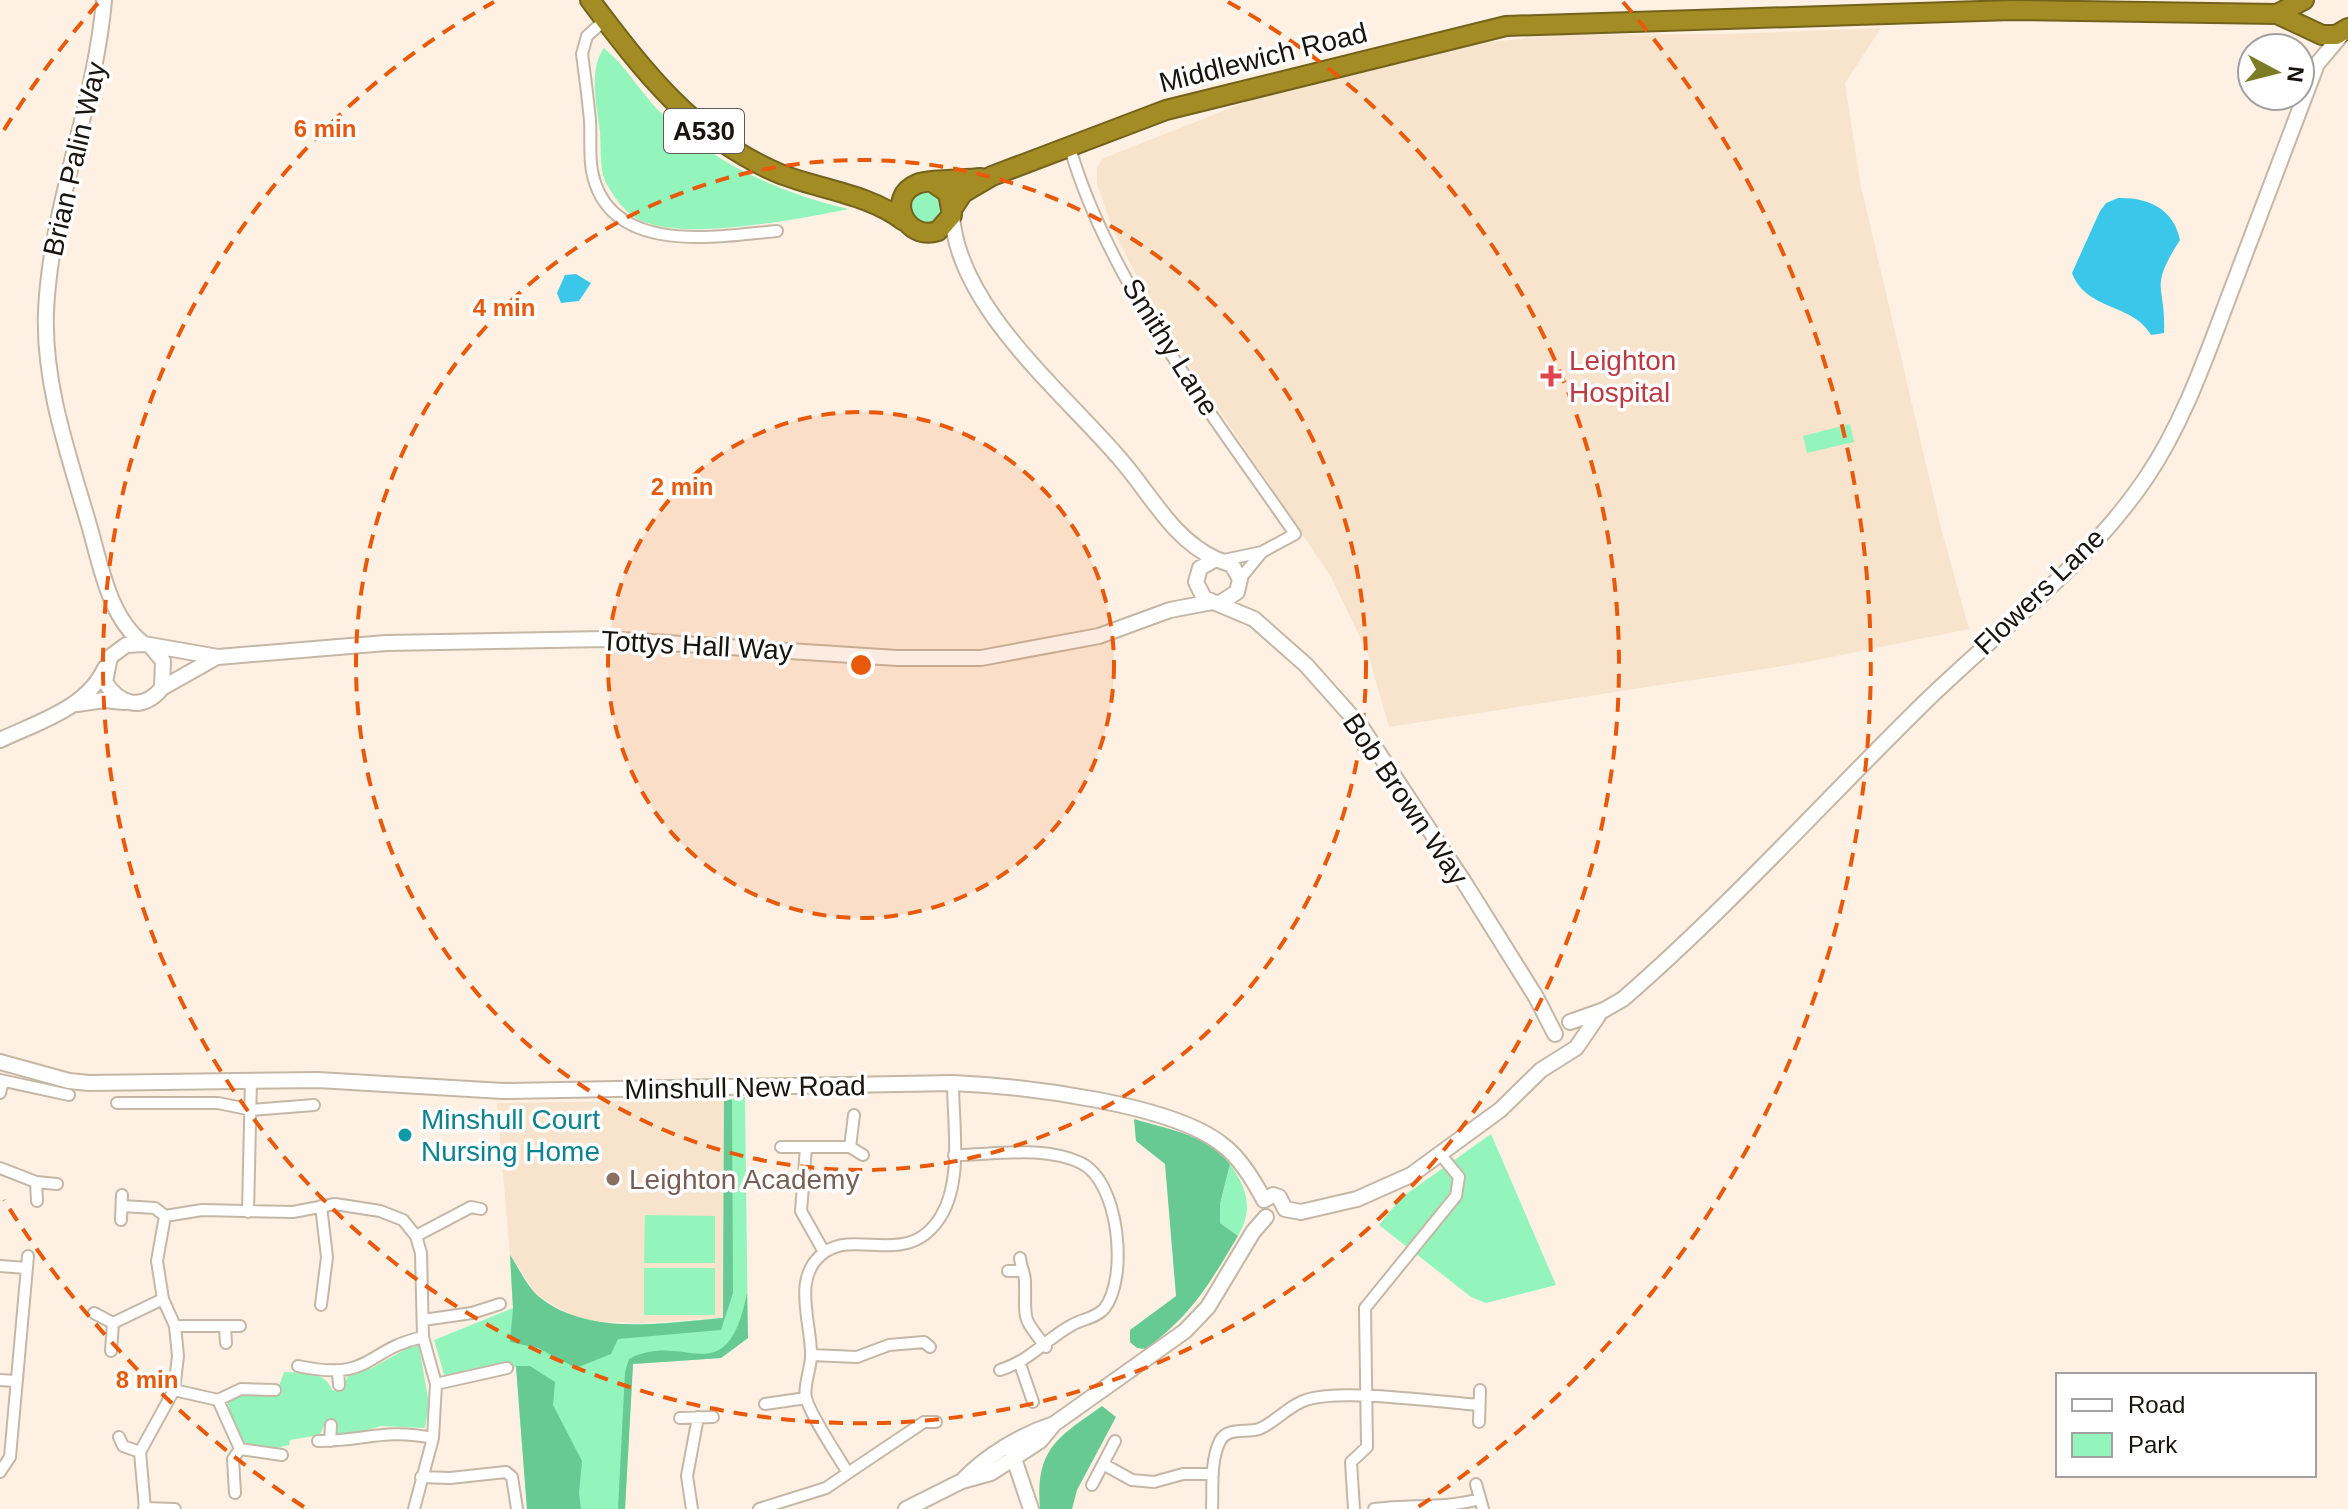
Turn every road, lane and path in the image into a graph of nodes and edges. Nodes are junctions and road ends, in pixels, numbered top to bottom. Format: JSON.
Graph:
{"nodes":[{"id":1,"x":104,"y":0,"type":"edge"},
{"id":2,"x":590,"y":0,"type":"edge"},
{"id":3,"x":2305,"y":0,"type":"edge"},
{"id":4,"x":2277,"y":14,"type":"junction"},
{"id":5,"x":605,"y":20,"type":"junction"},
{"id":6,"x":2309,"y":28,"type":"junction"},
{"id":7,"x":2348,"y":28,"type":"edge"},
{"id":8,"x":2317,"y":64,"type":"junction"},
{"id":9,"x":1070,"y":148,"type":"junction"},
{"id":10,"x":992,"y":176,"type":"junction"},
{"id":11,"x":932,"y":182,"type":"junction"},
{"id":12,"x":906,"y":193,"type":"junction"},
{"id":13,"x":862,"y":198,"type":"junction"},
{"id":14,"x":952,"y":212,"type":"junction"},
{"id":15,"x":904,"y":221,"type":"junction"},
{"id":16,"x":777,"y":231,"type":"dead end"},
{"id":17,"x":928,"y":234,"type":"junction"},
{"id":18,"x":962,"y":259,"type":"junction"},
{"id":19,"x":1184,"y":541,"type":"junction"},
{"id":20,"x":1262,"y":552,"type":"junction"},
{"id":21,"x":1220,"y":560,"type":"junction"},
{"id":22,"x":1196,"y":579,"type":"junction"},
{"id":23,"x":1239,"y":582,"type":"junction"},
{"id":24,"x":111,"y":597,"type":"junction"},
{"id":25,"x":1216,"y":603,"type":"junction"},
{"id":26,"x":1170,"y":610,"type":"junction"},
{"id":27,"x":1254,"y":619,"type":"junction"},
{"id":28,"x":148,"y":646,"type":"junction"},
{"id":29,"x":218,"y":657,"type":"junction"},
{"id":30,"x":108,"y":661,"type":"junction"},
{"id":31,"x":162,"y":688,"type":"junction"},
{"id":32,"x":129,"y":703,"type":"junction"},
{"id":33,"x":73,"y":705,"type":"junction"},
{"id":34,"x":0,"y":740,"type":"edge"},
{"id":35,"x":1536,"y":997,"type":"junction"},
{"id":36,"x":1604,"y":1010,"type":"junction"},
{"id":37,"x":1568,"y":1022,"type":"junction"},
{"id":38,"x":1555,"y":1036,"type":"junction"},
{"id":39,"x":1582,"y":1036,"type":"junction"},
{"id":40,"x":1569,"y":1050,"type":"junction"},
{"id":41,"x":0,"y":1062,"type":"edge"},
{"id":42,"x":1541,"y":1070,"type":"junction"},
{"id":43,"x":251,"y":1079,"type":"junction"},
{"id":44,"x":2,"y":1080,"type":"edge"},
{"id":45,"x":953,"y":1083,"type":"junction"},
{"id":46,"x":0,"y":1093,"type":"edge"},
{"id":47,"x":69,"y":1095,"type":"dead end"},
{"id":48,"x":314,"y":1105,"type":"dead end"},
{"id":49,"x":123,"y":1106,"type":"dead end"},
{"id":50,"x":252,"y":1110,"type":"junction"},
{"id":51,"x":854,"y":1115,"type":"dead end"},
{"id":52,"x":781,"y":1147,"type":"dead end"},
{"id":53,"x":850,"y":1147,"type":"junction"},
{"id":54,"x":806,"y":1148,"type":"junction"},
{"id":55,"x":1440,"y":1154,"type":"junction"},
{"id":56,"x":863,"y":1155,"type":"dead end"},
{"id":57,"x":954,"y":1155,"type":"junction"},
{"id":58,"x":0,"y":1168,"type":"edge"},
{"id":59,"x":36,"y":1182,"type":"junction"},
{"id":60,"x":57,"y":1184,"type":"dead end"},
{"id":61,"x":1264,"y":1200,"type":"junction"},
{"id":62,"x":37,"y":1201,"type":"dead end"},
{"id":63,"x":474,"y":1204,"type":"dead end"},
{"id":64,"x":321,"y":1206,"type":"junction"},
{"id":65,"x":1285,"y":1209,"type":"junction"},
{"id":66,"x":248,"y":1212,"type":"junction"},
{"id":67,"x":165,"y":1216,"type":"junction"},
{"id":68,"x":1266,"y":1217,"type":"junction"},
{"id":69,"x":121,"y":1220,"type":"dead end"},
{"id":70,"x":416,"y":1236,"type":"junction"},
{"id":71,"x":824,"y":1252,"type":"junction"},
{"id":72,"x":28,"y":1256,"type":"dead end"},
{"id":73,"x":1020,"y":1258,"type":"dead end"},
{"id":74,"x":0,"y":1266,"type":"edge"},
{"id":75,"x":26,"y":1268,"type":"junction"},
{"id":76,"x":1008,"y":1271,"type":"dead end"},
{"id":77,"x":1021,"y":1271,"type":"junction"},
{"id":78,"x":163,"y":1299,"type":"junction"},
{"id":79,"x":500,"y":1304,"type":"dead end"},
{"id":80,"x":321,"y":1305,"type":"dead end"},
{"id":81,"x":94,"y":1313,"type":"dead end"},
{"id":82,"x":423,"y":1320,"type":"junction"},
{"id":83,"x":113,"y":1323,"type":"junction"},
{"id":84,"x":175,"y":1326,"type":"junction"},
{"id":85,"x":240,"y":1326,"type":"dead end"},
{"id":86,"x":225,"y":1327,"type":"junction"},
{"id":87,"x":423,"y":1337,"type":"junction"},
{"id":88,"x":925,"y":1340,"type":"dead end"},
{"id":89,"x":226,"y":1343,"type":"dead end"},
{"id":90,"x":1046,"y":1347,"type":"junction"},
{"id":91,"x":111,"y":1351,"type":"dead end"},
{"id":92,"x":811,"y":1355,"type":"junction"},
{"id":93,"x":1020,"y":1364,"type":"junction"},
{"id":94,"x":298,"y":1366,"type":"dead end"},
{"id":95,"x":507,"y":1368,"type":"dead end"},
{"id":96,"x":1000,"y":1370,"type":"dead end"},
{"id":97,"x":338,"y":1373,"type":"junction"},
{"id":98,"x":0,"y":1380,"type":"edge"},
{"id":99,"x":15,"y":1381,"type":"junction"},
{"id":100,"x":436,"y":1384,"type":"junction"},
{"id":101,"x":339,"y":1385,"type":"dead end"},
{"id":102,"x":174,"y":1390,"type":"junction"},
{"id":103,"x":275,"y":1390,"type":"dead end"},
{"id":104,"x":1480,"y":1390,"type":"dead end"},
{"id":105,"x":1364,"y":1396,"type":"junction"},
{"id":106,"x":806,"y":1398,"type":"junction"},
{"id":107,"x":218,"y":1400,"type":"junction"},
{"id":108,"x":1033,"y":1402,"type":"dead end"},
{"id":109,"x":765,"y":1404,"type":"dead end"},
{"id":110,"x":1479,"y":1405,"type":"junction"},
{"id":111,"x":698,"y":1417,"type":"junction"},
{"id":112,"x":713,"y":1417,"type":"dead end"},
{"id":113,"x":680,"y":1418,"type":"dead end"},
{"id":114,"x":936,"y":1422,"type":"dead end"},
{"id":115,"x":1479,"y":1422,"type":"dead end"},
{"id":116,"x":331,"y":1425,"type":"dead end"},
{"id":117,"x":433,"y":1438,"type":"junction"},
{"id":118,"x":1115,"y":1441,"type":"dead end"},
{"id":119,"x":119,"y":1445,"type":"dead end"},
{"id":120,"x":240,"y":1449,"type":"junction"},
{"id":121,"x":140,"y":1452,"type":"junction"},
{"id":122,"x":1012,"y":1452,"type":"junction"},
{"id":123,"x":282,"y":1455,"type":"dead end"},
{"id":124,"x":1103,"y":1464,"type":"junction"},
{"id":125,"x":0,"y":1472,"type":"edge"},
{"id":126,"x":848,"y":1473,"type":"junction"},
{"id":127,"x":1213,"y":1474,"type":"junction"},
{"id":128,"x":421,"y":1477,"type":"junction"},
{"id":129,"x":1476,"y":1484,"type":"dead end"},
{"id":130,"x":1092,"y":1485,"type":"dead end"},
{"id":131,"x":235,"y":1493,"type":"dead end"},
{"id":132,"x":1482,"y":1504,"type":"edge"},
{"id":133,"x":145,"y":1508,"type":"edge"},
{"id":134,"x":175,"y":1509,"type":"edge"},
{"id":135,"x":414,"y":1509,"type":"edge"},
{"id":136,"x":517,"y":1509,"type":"edge"},
{"id":137,"x":692,"y":1509,"type":"edge"},
{"id":138,"x":759,"y":1509,"type":"edge"},
{"id":139,"x":906,"y":1509,"type":"edge"},
{"id":140,"x":1031,"y":1509,"type":"edge"},
{"id":141,"x":1212,"y":1509,"type":"edge"},
{"id":142,"x":1354,"y":1509,"type":"edge"},
{"id":143,"x":1374,"y":1509,"type":"edge"}],
"edges":[{"from":1,"to":24,"type":"street","name":"Brian Palin Way"},
{"from":2,"to":5,"type":"highway","number":"A530"},
{"from":3,"to":4,"type":"highway","name":"Middlewich Road"},
{"from":3,"to":6,"type":"highway"},
{"from":4,"to":6,"type":"highway","name":"Middlewich Road"},
{"from":4,"to":9,"type":"highway","name":"Middlewich Road"},
{"from":5,"to":13,"type":"highway","number":"A530"},
{"from":5,"to":16,"type":"street"},
{"from":6,"to":7,"type":"highway"},
{"from":6,"to":8,"type":"street"},
{"from":7,"to":8,"type":"street","name":"Flowers Lane"},
{"from":8,"to":36,"type":"street","name":"Flowers Lane"},
{"from":9,"to":10,"type":"highway","name":"Middlewich Road"},
{"from":9,"to":20,"type":"street","name":"Smithy Lane"},
{"from":10,"to":11,"type":"highway","name":"Middlewich Road"},
{"from":10,"to":14,"type":"highway","name":"Middlewich Road"},
{"from":11,"to":12,"type":"highway"},
{"from":11,"to":14,"type":"highway"},
{"from":12,"to":13,"type":"highway","number":"A530"},
{"from":12,"to":15,"type":"highway"},
{"from":13,"to":15,"type":"highway","number":"A530"},
{"from":14,"to":17,"type":"highway"},
{"from":14,"to":18,"type":"street"},
{"from":15,"to":17,"type":"highway"},
{"from":17,"to":18,"type":"street"},
{"from":18,"to":19,"type":"street"},
{"from":19,"to":21,"type":"street"},
{"from":19,"to":22,"type":"street"},
{"from":20,"to":21,"type":"street"},
{"from":20,"to":23,"type":"street"},
{"from":21,"to":22,"type":"street"},
{"from":21,"to":23,"type":"street"},
{"from":22,"to":25,"type":"street"},
{"from":22,"to":26,"type":"street","name":"Tottys Hall Way"},
{"from":23,"to":25,"type":"street"},
{"from":23,"to":27,"type":"street","name":"Bob Brown Way"},
{"from":24,"to":28,"type":"street","name":"Brian Palin Way"},
{"from":24,"to":30,"type":"street","name":"Brian Palin Way"},
{"from":25,"to":26,"type":"street","name":"Tottys Hall Way"},
{"from":25,"to":27,"type":"street","name":"Bob Brown Way"},
{"from":26,"to":29,"type":"street","name":"Tottys Hall Way"},
{"from":27,"to":35,"type":"street","name":"Bob Brown Way"},
{"from":28,"to":29,"type":"street","name":"Tottys Hall Way"},
{"from":28,"to":30,"type":"street"},
{"from":28,"to":31,"type":"street"},
{"from":29,"to":31,"type":"street","name":"Tottys Hall Way"},
{"from":30,"to":32,"type":"street"},
{"from":30,"to":33,"type":"street"},
{"from":31,"to":32,"type":"street"},
{"from":32,"to":33,"type":"street"},
{"from":33,"to":34,"type":"street"},
{"from":35,"to":37,"type":"street","name":"Bob Brown Way"},
{"from":35,"to":38,"type":"street","name":"Bob Brown Way"},
{"from":36,"to":37,"type":"street","name":"Flowers Lane"},
{"from":36,"to":39,"type":"street","name":"Flowers Lane"},
{"from":37,"to":38,"type":"street"},
{"from":37,"to":39,"type":"street"},
{"from":38,"to":40,"type":"street"},
{"from":38,"to":42,"type":"street"},
{"from":39,"to":40,"type":"street"},
{"from":40,"to":42,"type":"street"},
{"from":41,"to":43,"type":"street","name":"Minshull New Road"},
{"from":42,"to":55,"type":"street"},
{"from":43,"to":45,"type":"street","name":"Minshull New Road"},
{"from":43,"to":50,"type":"street"},
{"from":44,"to":46,"type":"street"},
{"from":44,"to":47,"type":"street"},
{"from":45,"to":57,"type":"street"},
{"from":45,"to":61,"type":"street","name":"Minshull New Road"},
{"from":48,"to":50,"type":"street"},
{"from":49,"to":50,"type":"street"},
{"from":50,"to":66,"type":"street"},
{"from":51,"to":53,"type":"street"},
{"from":52,"to":54,"type":"street"},
{"from":53,"to":54,"type":"street"},
{"from":53,"to":56,"type":"street"},
{"from":54,"to":71,"type":"street"},
{"from":55,"to":65,"type":"street"},
{"from":55,"to":105,"type":"street"},
{"from":57,"to":71,"type":"street"},
{"from":57,"to":90,"type":"street"},
{"from":58,"to":59,"type":"street"},
{"from":59,"to":60,"type":"street"},
{"from":59,"to":62,"type":"street"},
{"from":61,"to":65,"type":"street"},
{"from":61,"to":68,"type":"street"},
{"from":63,"to":70,"type":"street"},
{"from":64,"to":66,"type":"street"},
{"from":64,"to":70,"type":"street"},
{"from":64,"to":80,"type":"street"},
{"from":65,"to":68,"type":"street"},
{"from":66,"to":67,"type":"street"},
{"from":67,"to":69,"type":"street"},
{"from":67,"to":78,"type":"street"},
{"from":68,"to":122,"type":"street"},
{"from":70,"to":82,"type":"street"},
{"from":71,"to":92,"type":"street"},
{"from":72,"to":75,"type":"street"},
{"from":73,"to":77,"type":"street"},
{"from":74,"to":75,"type":"street"},
{"from":75,"to":99,"type":"street"},
{"from":76,"to":77,"type":"street"},
{"from":77,"to":90,"type":"street"},
{"from":78,"to":83,"type":"street"},
{"from":78,"to":84,"type":"street"},
{"from":79,"to":82,"type":"street"},
{"from":81,"to":83,"type":"street"},
{"from":82,"to":87,"type":"street"},
{"from":83,"to":91,"type":"street"},
{"from":84,"to":86,"type":"street"},
{"from":84,"to":102,"type":"street"},
{"from":85,"to":86,"type":"street"},
{"from":86,"to":89,"type":"street"},
{"from":87,"to":97,"type":"street"},
{"from":87,"to":100,"type":"street"},
{"from":88,"to":92,"type":"street"},
{"from":90,"to":93,"type":"street"},
{"from":92,"to":106,"type":"street"},
{"from":93,"to":96,"type":"street"},
{"from":93,"to":108,"type":"street"},
{"from":94,"to":97,"type":"street"},
{"from":95,"to":100,"type":"street"},
{"from":97,"to":101,"type":"street"},
{"from":98,"to":99,"type":"street"},
{"from":99,"to":125,"type":"street"},
{"from":100,"to":117,"type":"street"},
{"from":102,"to":107,"type":"street"},
{"from":102,"to":121,"type":"street"},
{"from":103,"to":107,"type":"street"},
{"from":104,"to":110,"type":"street"},
{"from":105,"to":110,"type":"street"},
{"from":105,"to":127,"type":"street"},
{"from":105,"to":142,"type":"street"},
{"from":106,"to":109,"type":"street"},
{"from":106,"to":126,"type":"street"},
{"from":107,"to":120,"type":"street"},
{"from":110,"to":115,"type":"street"},
{"from":111,"to":112,"type":"street"},
{"from":111,"to":113,"type":"street"},
{"from":111,"to":137,"type":"street"},
{"from":114,"to":126,"type":"street"},
{"from":116,"to":117,"type":"street"},
{"from":117,"to":128,"type":"street"},
{"from":118,"to":124,"type":"street"},
{"from":119,"to":121,"type":"street"},
{"from":120,"to":123,"type":"street"},
{"from":120,"to":131,"type":"street"},
{"from":121,"to":133,"type":"street"},
{"from":122,"to":139,"type":"street"},
{"from":122,"to":140,"type":"street"},
{"from":124,"to":127,"type":"street"},
{"from":124,"to":130,"type":"street"},
{"from":126,"to":138,"type":"street"},
{"from":127,"to":141,"type":"street"},
{"from":128,"to":135,"type":"street"},
{"from":128,"to":136,"type":"street"},
{"from":129,"to":132,"type":"street"},
{"from":132,"to":143,"type":"street"},
{"from":133,"to":134,"type":"street"}]}
